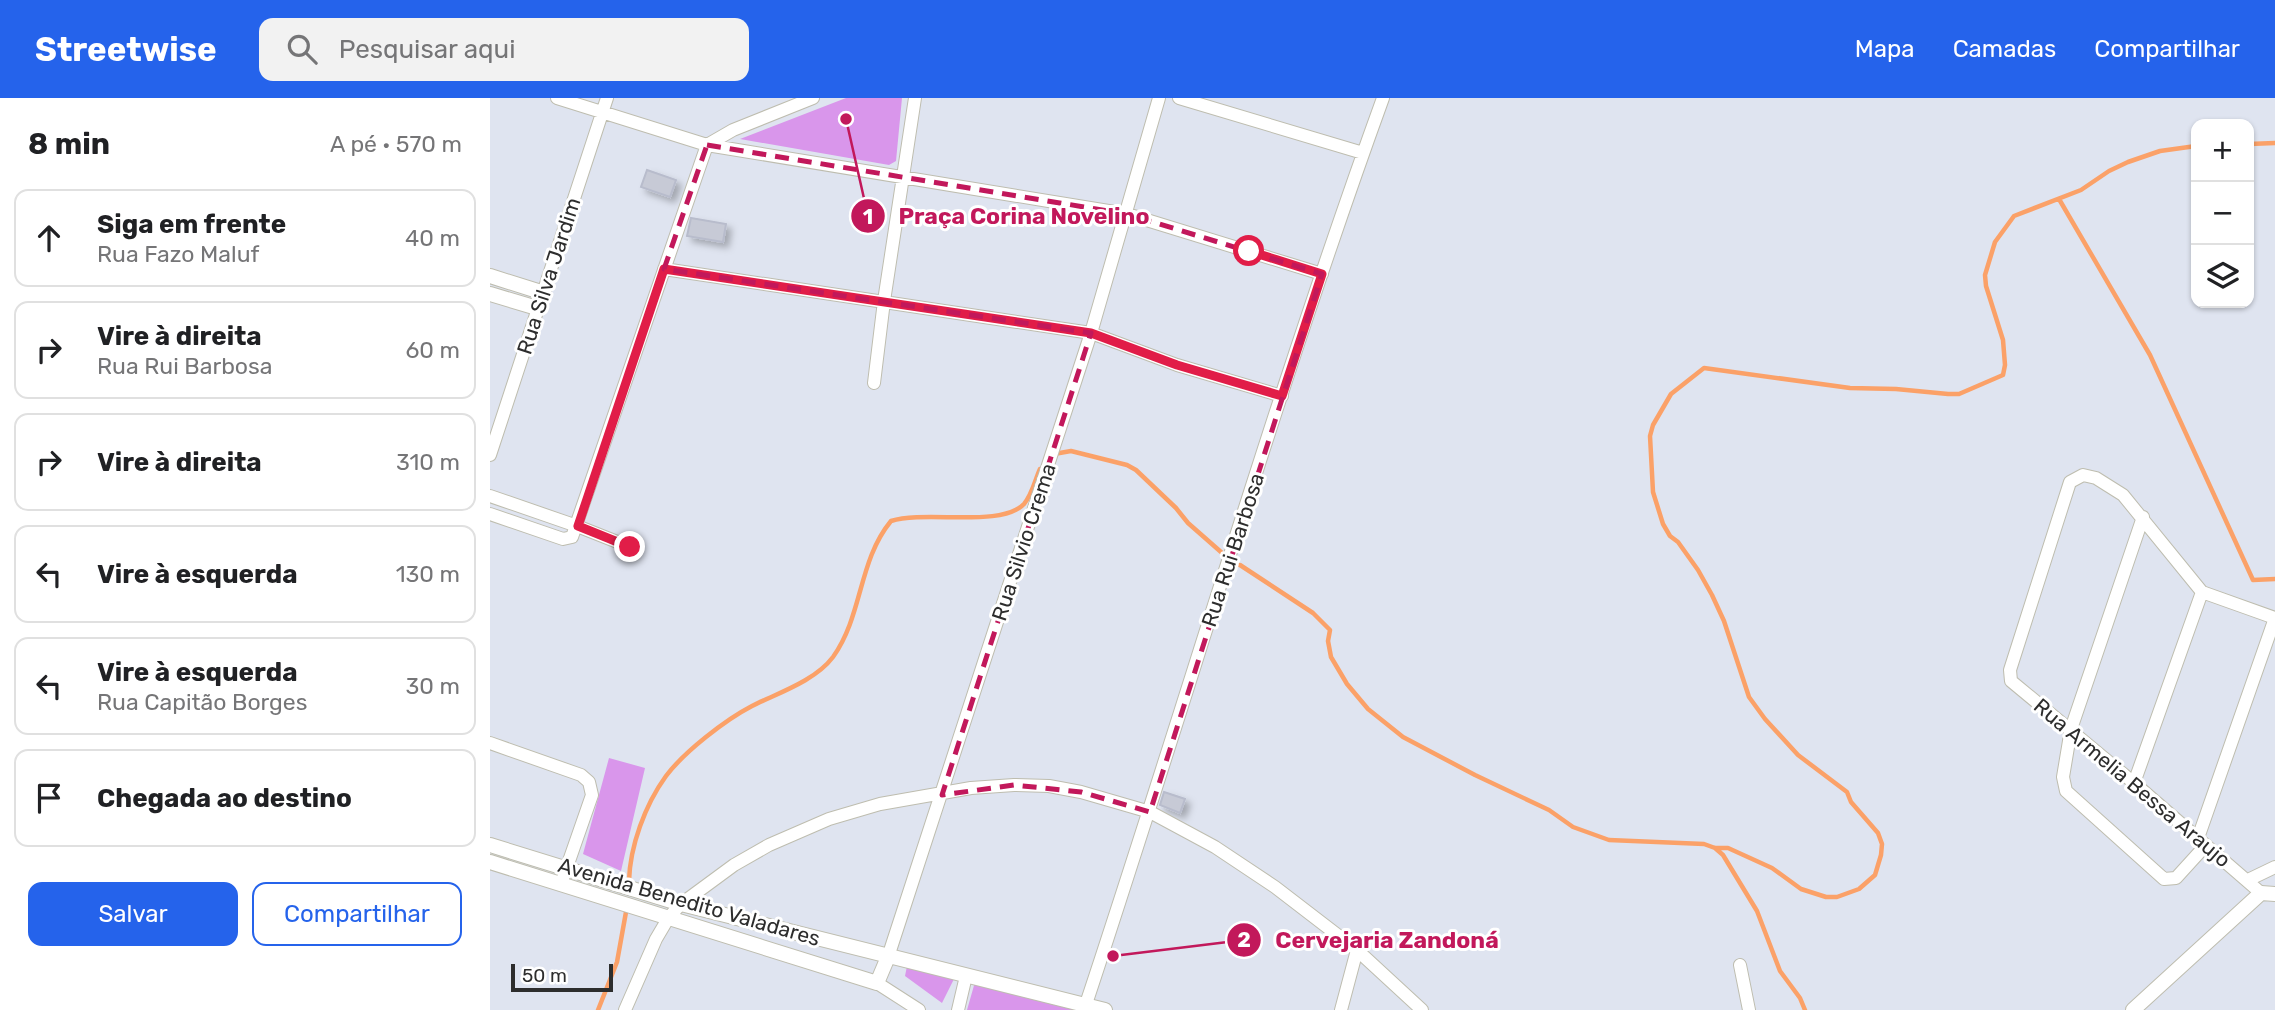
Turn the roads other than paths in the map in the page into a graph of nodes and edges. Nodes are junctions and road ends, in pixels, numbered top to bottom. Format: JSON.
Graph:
{"nodes":[{"id":1,"x":557,"y":98,"type":"edge"},
{"id":2,"x":607,"y":98,"type":"edge"},
{"id":3,"x":813,"y":98,"type":"edge"},
{"id":4,"x":915,"y":98,"type":"edge"},
{"id":5,"x":1159,"y":98,"type":"edge"},
{"id":6,"x":1179,"y":98,"type":"edge"},
{"id":7,"x":1383,"y":98,"type":"edge"},
{"id":8,"x":603,"y":112,"type":"junction"},
{"id":9,"x":707,"y":145,"type":"junction"},
{"id":10,"x":1363,"y":153,"type":"junction"},
{"id":11,"x":902,"y":178,"type":"junction"},
{"id":12,"x":1127,"y":214,"type":"junction"},
{"id":13,"x":664,"y":269,"type":"junction"},
{"id":14,"x":1322,"y":274,"type":"junction"},
{"id":15,"x":490,"y":276,"type":"edge"},
{"id":16,"x":544,"y":293,"type":"junction"},
{"id":17,"x":490,"y":294,"type":"edge"},
{"id":18,"x":884,"y":301,"type":"junction"},
{"id":19,"x":537,"y":308,"type":"junction"},
{"id":20,"x":1091,"y":333,"type":"junction"},
{"id":21,"x":874,"y":383,"type":"dead end"},
{"id":22,"x":1282,"y":396,"type":"junction"},
{"id":23,"x":490,"y":455,"type":"edge"},
{"id":24,"x":490,"y":496,"type":"edge"},
{"id":25,"x":490,"y":514,"type":"edge"},
{"id":26,"x":2143,"y":517,"type":"junction"},
{"id":27,"x":575,"y":531,"type":"junction"},
{"id":28,"x":630,"y":547,"type":"dead end"},
{"id":29,"x":2202,"y":592,"type":"junction"},
{"id":30,"x":2275,"y":618,"type":"edge"},
{"id":31,"x":2071,"y":729,"type":"junction"},
{"id":32,"x":490,"y":743,"type":"edge"},
{"id":33,"x":2134,"y":783,"type":"junction"},
{"id":34,"x":942,"y":795,"type":"junction"},
{"id":35,"x":1150,"y":812,"type":"junction"},
{"id":36,"x":2202,"y":841,"type":"junction"},
{"id":37,"x":490,"y":845,"type":"edge"},
{"id":38,"x":490,"y":862,"type":"edge"},
{"id":39,"x":566,"y":867,"type":"junction"},
{"id":40,"x":2275,"y":867,"type":"edge"},
{"id":41,"x":2248,"y":880,"type":"junction"},
{"id":42,"x":561,"y":884,"type":"junction"},
{"id":43,"x":2268,"y":894,"type":"edge"},
{"id":44,"x":681,"y":904,"type":"junction"},
{"id":45,"x":669,"y":917,"type":"junction"},
{"id":46,"x":1357,"y":950,"type":"junction"},
{"id":47,"x":888,"y":957,"type":"junction"},
{"id":48,"x":1740,"y":965,"type":"dead end"},
{"id":49,"x":966,"y":976,"type":"junction"},
{"id":50,"x":877,"y":983,"type":"junction"},
{"id":51,"x":1086,"y":1004,"type":"junction"},
{"id":52,"x":625,"y":1010,"type":"edge"},
{"id":53,"x":919,"y":1010,"type":"edge"},
{"id":54,"x":958,"y":1010,"type":"edge"},
{"id":55,"x":1105,"y":1010,"type":"edge"},
{"id":56,"x":1341,"y":1010,"type":"edge"},
{"id":57,"x":1422,"y":1010,"type":"edge"},
{"id":58,"x":1749,"y":1010,"type":"edge"},
{"id":59,"x":2133,"y":1010,"type":"edge"}],
"edges":[{"from":1,"to":8,"type":"street"},
{"from":2,"to":8,"type":"street","name":"Rua Silva Jardim"},
{"from":3,"to":9,"type":"street"},
{"from":4,"to":11,"type":"street"},
{"from":5,"to":12,"type":"street","name":"Rua Silvio Crema"},
{"from":6,"to":10,"type":"street"},
{"from":7,"to":10,"type":"street","name":"Rua Rui Barbosa"},
{"from":8,"to":9,"type":"street"},
{"from":8,"to":16,"type":"street","name":"Rua Silva Jardim"},
{"from":9,"to":11,"type":"street"},
{"from":9,"to":13,"type":"street"},
{"from":10,"to":14,"type":"street","name":"Rua Rui Barbosa"},
{"from":11,"to":12,"type":"street"},
{"from":11,"to":18,"type":"street"},
{"from":12,"to":14,"type":"street"},
{"from":12,"to":20,"type":"street","name":"Rua Silvio Crema"},
{"from":13,"to":18,"type":"street"},
{"from":13,"to":27,"type":"street"},
{"from":14,"to":22,"type":"street","name":"Rua Rui Barbosa"},
{"from":15,"to":16,"type":"street"},
{"from":16,"to":19,"type":"street","name":"Rua Silva Jardim"},
{"from":17,"to":19,"type":"street"},
{"from":18,"to":20,"type":"street"},
{"from":18,"to":21,"type":"street"},
{"from":19,"to":23,"type":"street","name":"Rua Silva Jardim"},
{"from":20,"to":22,"type":"street"},
{"from":20,"to":34,"type":"street","name":"Rua Silvio Crema"},
{"from":22,"to":35,"type":"street","name":"Rua Rui Barbosa"},
{"from":24,"to":27,"type":"street"},
{"from":25,"to":27,"type":"street"},
{"from":26,"to":29,"type":"street"},
{"from":26,"to":31,"type":"street"},
{"from":26,"to":31,"type":"street","name":"Rua Armelia Bessa Araujo"},
{"from":27,"to":28,"type":"street"},
{"from":29,"to":30,"type":"street"},
{"from":29,"to":33,"type":"street"},
{"from":30,"to":36,"type":"street"},
{"from":31,"to":33,"type":"street","name":"Rua Armelia Bessa Araujo"},
{"from":31,"to":36,"type":"street"},
{"from":32,"to":39,"type":"street"},
{"from":33,"to":36,"type":"street","name":"Rua Armelia Bessa Araujo"},
{"from":34,"to":35,"type":"street"},
{"from":34,"to":44,"type":"street"},
{"from":34,"to":47,"type":"street","name":"Rua Silvio Crema"},
{"from":35,"to":46,"type":"street"},
{"from":35,"to":51,"type":"street","name":"Rua Rui Barbosa"},
{"from":36,"to":41,"type":"street","name":"Rua Armelia Bessa Araujo"},
{"from":37,"to":39,"type":"street","name":"Avenida Benedito Valadares"},
{"from":38,"to":42,"type":"street","name":"Avenida Benedito Valadares"},
{"from":39,"to":42,"type":"street"},
{"from":39,"to":44,"type":"street","name":"Avenida Benedito Valadares"},
{"from":40,"to":41,"type":"street"},
{"from":41,"to":43,"type":"street","name":"Rua Armelia Bessa Araujo"},
{"from":42,"to":45,"type":"street","name":"Avenida Benedito Valadares"},
{"from":43,"to":59,"type":"street"},
{"from":44,"to":45,"type":"street"},
{"from":44,"to":47,"type":"street","name":"Avenida Benedito Valadares"},
{"from":45,"to":50,"type":"street","name":"Avenida Benedito Valadares"},
{"from":45,"to":52,"type":"street"},
{"from":46,"to":56,"type":"street"},
{"from":46,"to":57,"type":"street"},
{"from":47,"to":49,"type":"street","name":"Avenida Benedito Valadares"},
{"from":47,"to":50,"type":"street","name":"Rua Silvio Crema"},
{"from":48,"to":58,"type":"street"},
{"from":49,"to":51,"type":"street","name":"Avenida Benedito Valadares"},
{"from":49,"to":54,"type":"street"},
{"from":50,"to":53,"type":"street"},
{"from":51,"to":55,"type":"street","name":"Avenida Benedito Valadares"}]}
